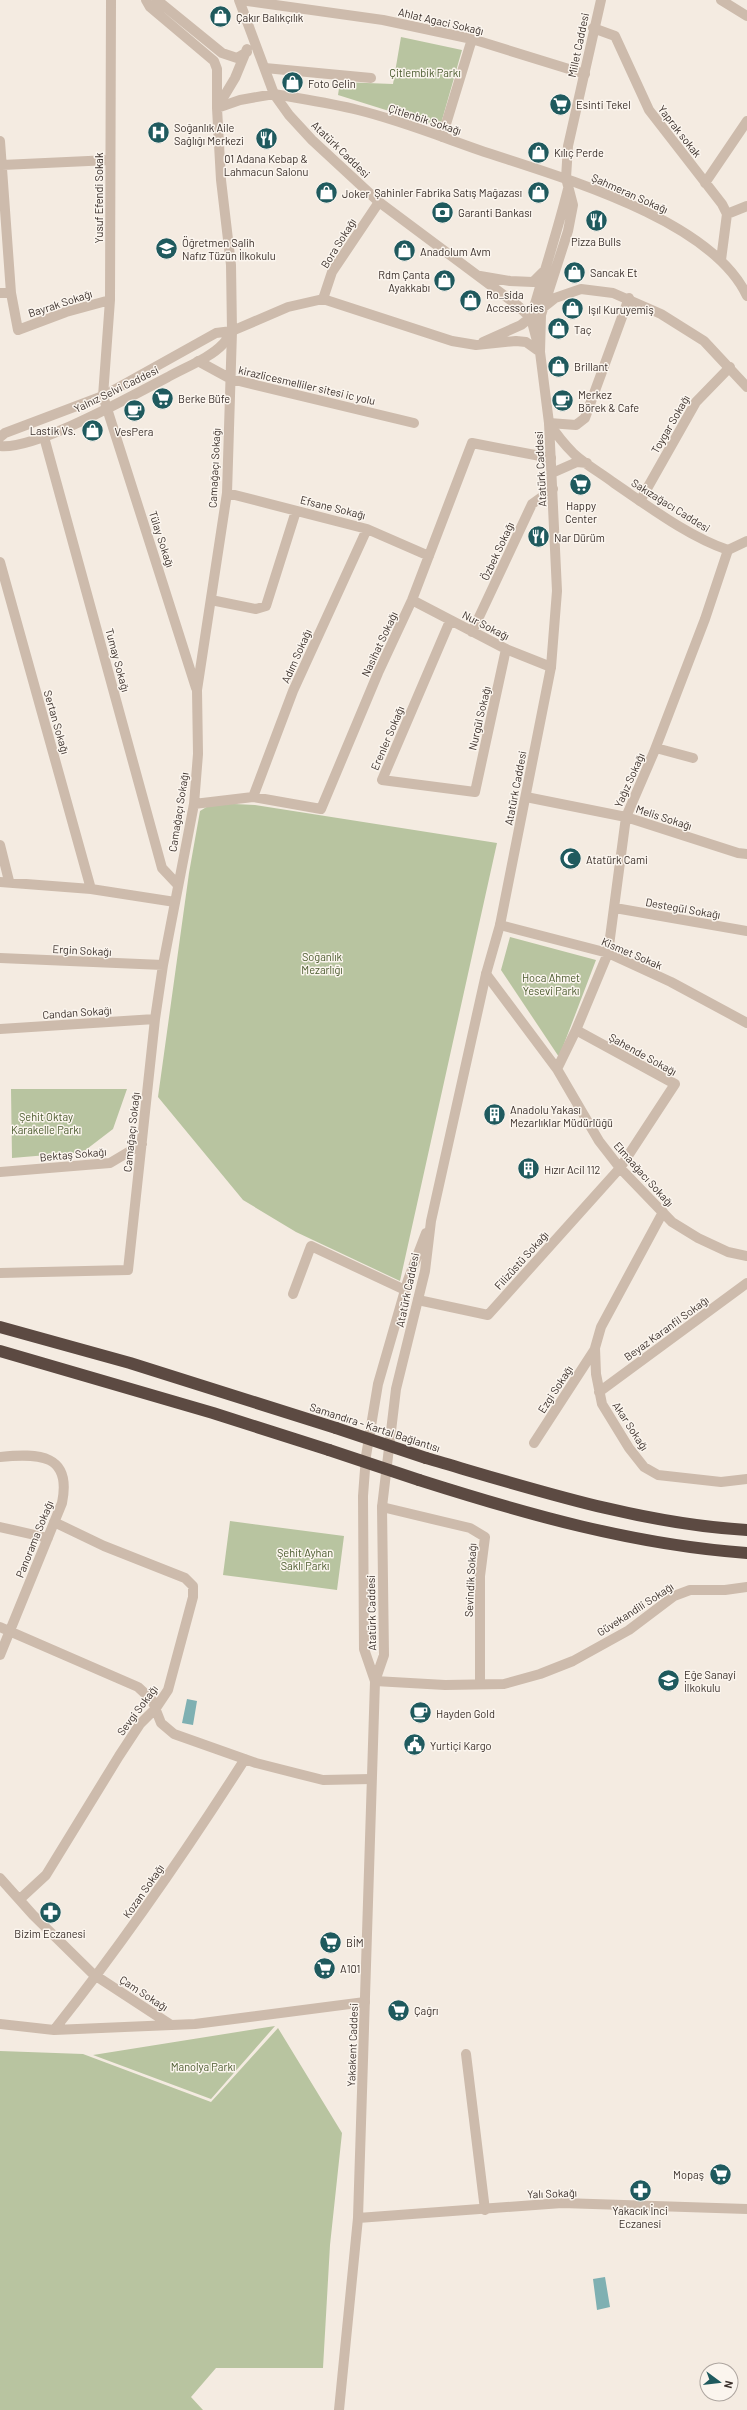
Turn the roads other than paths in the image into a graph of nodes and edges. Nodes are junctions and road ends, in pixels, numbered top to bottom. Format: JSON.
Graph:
{"nodes":[{"id":1,"x":111,"y":0,"type":"edge"},
{"id":2,"x":146,"y":0,"type":"edge"},
{"id":3,"x":157,"y":0,"type":"edge"},
{"id":4,"x":240,"y":0,"type":"edge"},
{"id":5,"x":601,"y":0,"type":"edge"},
{"id":6,"x":720,"y":0,"type":"edge"},
{"id":7,"x":747,"y":16,"type":"edge"},
{"id":8,"x":593,"y":28,"type":"junction"},
{"id":9,"x":252,"y":36,"type":"junction"},
{"id":10,"x":472,"y":39,"type":"junction"},
{"id":11,"x":247,"y":52,"type":"junction"},
{"id":12,"x":265,"y":68,"type":"junction"},
{"id":13,"x":585,"y":74,"type":"junction"},
{"id":14,"x":371,"y":78,"type":"dead end"},
{"id":15,"x":274,"y":94,"type":"junction"},
{"id":16,"x":217,"y":108,"type":"junction"},
{"id":17,"x":747,"y":120,"type":"edge"},
{"id":18,"x":442,"y":137,"type":"junction"},
{"id":19,"x":0,"y":141,"type":"edge"},
{"id":20,"x":110,"y":160,"type":"junction"},
{"id":21,"x":2,"y":165,"type":"junction"},
{"id":22,"x":566,"y":178,"type":"junction"},
{"id":23,"x":705,"y":182,"type":"junction"},
{"id":24,"x":568,"y":190,"type":"junction"},
{"id":25,"x":379,"y":202,"type":"junction"},
{"id":26,"x":747,"y":206,"type":"edge"},
{"id":27,"x":727,"y":214,"type":"junction"},
{"id":28,"x":721,"y":260,"type":"junction"},
{"id":29,"x":543,"y":272,"type":"junction"},
{"id":30,"x":476,"y":276,"type":"junction"},
{"id":31,"x":0,"y":293,"type":"edge"},
{"id":32,"x":11,"y":293,"type":"junction"},
{"id":33,"x":747,"y":296,"type":"edge"},
{"id":34,"x":628,"y":298,"type":"junction"},
{"id":35,"x":323,"y":299,"type":"junction"},
{"id":36,"x":110,"y":300,"type":"junction"},
{"id":37,"x":544,"y":306,"type":"junction"},
{"id":38,"x":531,"y":318,"type":"junction"},
{"id":39,"x":232,"y":331,"type":"junction"},
{"id":40,"x":476,"y":345,"type":"junction"},
{"id":41,"x":540,"y":352,"type":"junction"},
{"id":42,"x":198,"y":361,"type":"junction"},
{"id":43,"x":730,"y":367,"type":"junction"},
{"id":44,"x":231,"y":379,"type":"junction"},
{"id":45,"x":747,"y":387,"type":"edge"},
{"id":46,"x":103,"y":396,"type":"junction"},
{"id":47,"x":108,"y":408,"type":"junction"},
{"id":48,"x":414,"y":423,"type":"dead end"},
{"id":49,"x":549,"y":423,"type":"junction"},
{"id":50,"x":0,"y":437,"type":"edge"},
{"id":51,"x":44,"y":437,"type":"junction"},
{"id":52,"x":0,"y":446,"type":"edge"},
{"id":53,"x":551,"y":458,"type":"junction"},
{"id":54,"x":587,"y":463,"type":"junction"},
{"id":55,"x":552,"y":473,"type":"junction"},
{"id":56,"x":553,"y":489,"type":"junction"},
{"id":57,"x":227,"y":493,"type":"junction"},
{"id":58,"x":640,"y":501,"type":"junction"},
{"id":59,"x":296,"y":511,"type":"junction"},
{"id":60,"x":367,"y":528,"type":"junction"},
{"id":61,"x":747,"y":541,"type":"edge"},
{"id":62,"x":728,"y":550,"type":"junction"},
{"id":63,"x":429,"y":556,"type":"junction"},
{"id":64,"x":0,"y":562,"type":"edge"},
{"id":65,"x":211,"y":600,"type":"junction"},
{"id":66,"x":412,"y":600,"type":"junction"},
{"id":67,"x":450,"y":620,"type":"junction"},
{"id":68,"x":472,"y":632,"type":"junction"},
{"id":69,"x":506,"y":649,"type":"junction"},
{"id":70,"x":551,"y":667,"type":"junction"},
{"id":71,"x":197,"y":690,"type":"junction"},
{"id":72,"x":656,"y":748,"type":"junction"},
{"id":73,"x":693,"y":758,"type":"dead end"},
{"id":74,"x":474,"y":792,"type":"joint"},
{"id":75,"x":253,"y":797,"type":"junction"},
{"id":76,"x":526,"y":797,"type":"junction"},
{"id":77,"x":194,"y":804,"type":"junction"},
{"id":78,"x":626,"y":817,"type":"junction"},
{"id":79,"x":0,"y":845,"type":"edge"},
{"id":80,"x":747,"y":854,"type":"edge"},
{"id":81,"x":4,"y":881,"type":"edge"},
{"id":82,"x":178,"y":885,"type":"junction"},
{"id":83,"x":91,"y":889,"type":"junction"},
{"id":84,"x":175,"y":902,"type":"junction"},
{"id":85,"x":615,"y":908,"type":"junction"},
{"id":86,"x":500,"y":925,"type":"junction"},
{"id":87,"x":747,"y":931,"type":"edge"},
{"id":88,"x":608,"y":953,"type":"junction"},
{"id":89,"x":0,"y":958,"type":"edge"},
{"id":90,"x":163,"y":965,"type":"junction"},
{"id":91,"x":486,"y":974,"type":"junction"},
{"id":92,"x":155,"y":1019,"type":"junction"},
{"id":93,"x":747,"y":1022,"type":"edge"},
{"id":94,"x":0,"y":1029,"type":"edge"},
{"id":95,"x":576,"y":1030,"type":"junction"},
{"id":96,"x":557,"y":1069,"type":"junction"},
{"id":97,"x":142,"y":1144,"type":"junction"},
{"id":98,"x":620,"y":1168,"type":"junction"},
{"id":99,"x":0,"y":1172,"type":"edge"},
{"id":100,"x":663,"y":1212,"type":"junction"},
{"id":101,"x":431,"y":1221,"type":"junction"},
{"id":102,"x":747,"y":1256,"type":"edge"},
{"id":103,"x":0,"y":1273,"type":"edge"},
{"id":104,"x":747,"y":1283,"type":"edge"},
{"id":105,"x":405,"y":1290,"type":"junction"},
{"id":106,"x":293,"y":1294,"type":"dead end"},
{"id":107,"x":418,"y":1300,"type":"junction"},
{"id":108,"x":0,"y":1327,"type":"edge"},
{"id":109,"x":595,"y":1348,"type":"junction"},
{"id":110,"x":0,"y":1351,"type":"edge"},
{"id":111,"x":599,"y":1392,"type":"junction"},
{"id":112,"x":534,"y":1443,"type":"dead end"},
{"id":113,"x":0,"y":1457,"type":"edge"},
{"id":114,"x":747,"y":1479,"type":"edge"},
{"id":115,"x":382,"y":1507,"type":"junction"},
{"id":116,"x":54,"y":1522,"type":"junction"},
{"id":117,"x":0,"y":1527,"type":"edge"},
{"id":118,"x":747,"y":1530,"type":"edge"},
{"id":119,"x":48,"y":1538,"type":"junction"},
{"id":120,"x":747,"y":1553,"type":"edge"},
{"id":121,"x":747,"y":1587,"type":"edge"},
{"id":122,"x":0,"y":1627,"type":"edge"},
{"id":123,"x":10,"y":1631,"type":"junction"},
{"id":124,"x":0,"y":1655,"type":"edge"},
{"id":125,"x":375,"y":1681,"type":"junction"},
{"id":126,"x":480,"y":1684,"type":"junction"},
{"id":127,"x":156,"y":1708,"type":"junction"},
{"id":128,"x":245,"y":1759,"type":"junction"},
{"id":129,"x":371,"y":1779,"type":"junction"},
{"id":130,"x":0,"y":1878,"type":"edge"},
{"id":131,"x":20,"y":1899,"type":"junction"},
{"id":132,"x":97,"y":1976,"type":"junction"},
{"id":133,"x":365,"y":2002,"type":"junction"},
{"id":134,"x":0,"y":2024,"type":"edge"},
{"id":135,"x":170,"y":2025,"type":"junction"},
{"id":136,"x":54,"y":2030,"type":"junction"},
{"id":137,"x":466,"y":2054,"type":"dead end"},
{"id":138,"x":747,"y":2209,"type":"edge"},
{"id":139,"x":485,"y":2210,"type":"junction"},
{"id":140,"x":358,"y":2218,"type":"junction"},
{"id":141,"x":339,"y":2410,"type":"edge"}],
"edges":[{"from":1,"to":20,"type":"street","name":"Yusuf Efendi Sokak"},
{"from":2,"to":16,"type":"street","name":"Camağaçı Sokağı"},
{"from":3,"to":11,"type":"street"},
{"from":4,"to":9,"type":"street","name":"Atatürk Caddesi"},
{"from":4,"to":10,"type":"street","name":"Ahlat Agaci Sokağı"},
{"from":5,"to":8,"type":"street","name":"Millet Caddesi"},
{"from":6,"to":7,"type":"street"},
{"from":8,"to":13,"type":"street","name":"Millet Caddesi"},
{"from":8,"to":23,"type":"street","name":"Yaprak sokak"},
{"from":9,"to":11,"type":"street"},
{"from":9,"to":12,"type":"street","name":"Atatürk Caddesi"},
{"from":10,"to":13,"type":"street","name":"Ahlat Agaci Sokağı"},
{"from":10,"to":18,"type":"street"},
{"from":11,"to":16,"type":"street"},
{"from":12,"to":14,"type":"street"},
{"from":12,"to":15,"type":"street","name":"Atatürk Caddesi"},
{"from":13,"to":22,"type":"street","name":"Millet Caddesi"},
{"from":15,"to":16,"type":"street"},
{"from":15,"to":18,"type":"street","name":"Çitlenbik Sokağı"},
{"from":15,"to":25,"type":"street","name":"Atatürk Caddesi"},
{"from":16,"to":39,"type":"street","name":"Camağaçı Sokağı"},
{"from":17,"to":23,"type":"street"},
{"from":18,"to":22,"type":"street","name":"Çitlenbik Sokağı"},
{"from":19,"to":21,"type":"street"},
{"from":20,"to":21,"type":"street"},
{"from":20,"to":36,"type":"street","name":"Yusuf Efendi Sokak"},
{"from":21,"to":32,"type":"street"},
{"from":22,"to":24,"type":"street","name":"Millet Caddesi"},
{"from":22,"to":28,"type":"street","name":"Şahmeran Sokağı"},
{"from":23,"to":27,"type":"street","name":"Yaprak sokak"},
{"from":24,"to":29,"type":"street","name":"Millet Caddesi"},
{"from":24,"to":37,"type":"street","name":"Millet Caddesi"},
{"from":25,"to":30,"type":"street","name":"Atatürk Caddesi"},
{"from":25,"to":35,"type":"street","name":"Bora Sokağı"},
{"from":26,"to":27,"type":"street"},
{"from":27,"to":28,"type":"street"},
{"from":28,"to":33,"type":"street","name":"Şahmeran Sokağı"},
{"from":29,"to":30,"type":"street","name":"Atatürk Caddesi"},
{"from":29,"to":38,"type":"street","name":"Millet Caddesi"},
{"from":30,"to":38,"type":"street","name":"Atatürk Caddesi"},
{"from":31,"to":32,"type":"street"},
{"from":32,"to":36,"type":"street","name":"Bayrak Sokağı"},
{"from":34,"to":37,"type":"street"},
{"from":34,"to":43,"type":"street"},
{"from":34,"to":49,"type":"street"},
{"from":35,"to":39,"type":"street","name":"Yalnız Selvi Caddesi"},
{"from":35,"to":40,"type":"street"},
{"from":36,"to":46,"type":"street","name":"Yusuf Efendi Sokak"},
{"from":37,"to":38,"type":"street"},
{"from":37,"to":41,"type":"street","name":"Atatürk Caddesi"},
{"from":38,"to":40,"type":"street"},
{"from":38,"to":41,"type":"street","name":"Atatürk Caddesi"},
{"from":39,"to":42,"type":"street","name":"Yalnız Selvi Caddesi"},
{"from":39,"to":44,"type":"street","name":"Camağaçı Sokağı"},
{"from":39,"to":46,"type":"street","name":"Yalnız Selvi Caddesi"},
{"from":40,"to":41,"type":"street"},
{"from":41,"to":49,"type":"street","name":"Atatürk Caddesi"},
{"from":42,"to":44,"type":"street","name":"kirazlicesmelliler sitesi ic yolu"},
{"from":42,"to":47,"type":"street","name":"Yalnız Selvi Caddesi"},
{"from":43,"to":45,"type":"street"},
{"from":43,"to":58,"type":"street","name":"Toygar Sokağı"},
{"from":44,"to":48,"type":"street","name":"kirazlicesmelliler sitesi ic yolu"},
{"from":44,"to":57,"type":"street","name":"Camağaçı Sokağı"},
{"from":46,"to":47,"type":"street","name":"Tülay Sokağı"},
{"from":46,"to":50,"type":"street","name":"Yalnız Selvi Caddesi"},
{"from":47,"to":51,"type":"street","name":"Yalnız Selvi Caddesi"},
{"from":47,"to":71,"type":"street","name":"Tülay Sokağı"},
{"from":49,"to":53,"type":"street","name":"Atatürk Caddesi"},
{"from":49,"to":54,"type":"street","name":"Sakızağacı Caddesi"},
{"from":51,"to":52,"type":"street","name":"Yalnız Selvi Caddesi"},
{"from":51,"to":82,"type":"street","name":"Tumay Sokağı"},
{"from":53,"to":55,"type":"street","name":"Atatürk Caddesi"},
{"from":53,"to":63,"type":"street","name":"Nasihat Sokağı"},
{"from":54,"to":55,"type":"street"},
{"from":54,"to":58,"type":"street","name":"Sakızağacı Caddesi"},
{"from":55,"to":56,"type":"street","name":"Atatürk Caddesi"},
{"from":56,"to":68,"type":"street","name":"Özbek Sokağı"},
{"from":56,"to":70,"type":"street","name":"Atatürk Caddesi"},
{"from":57,"to":59,"type":"street","name":"Efsane Sokağı"},
{"from":57,"to":65,"type":"street","name":"Camağaçı Sokağı"},
{"from":58,"to":62,"type":"street","name":"Sakızağacı Caddesi"},
{"from":59,"to":60,"type":"street","name":"Efsane Sokağı"},
{"from":59,"to":65,"type":"street"},
{"from":60,"to":63,"type":"street","name":"Efsane Sokağı"},
{"from":60,"to":75,"type":"street","name":"Adım Sokağı"},
{"from":61,"to":62,"type":"street"},
{"from":62,"to":72,"type":"street","name":"Yağız Sokağı"},
{"from":63,"to":66,"type":"street","name":"Nasihat Sokağı"},
{"from":64,"to":83,"type":"street","name":"Sertan Sokağı"},
{"from":65,"to":71,"type":"street","name":"Camağaçı Sokağı"},
{"from":66,"to":67,"type":"street","name":"Nur Sokağı"},
{"from":66,"to":75,"type":"street","name":"Nasihat Sokağı"},
{"from":67,"to":68,"type":"street","name":"Nur Sokağı"},
{"from":67,"to":74,"type":"street","name":"Erenler Sokağı"},
{"from":68,"to":69,"type":"street","name":"Nur Sokağı"},
{"from":69,"to":70,"type":"street","name":"Nur Sokağı"},
{"from":69,"to":74,"type":"street","name":"Nurgül Sokağı"},
{"from":70,"to":76,"type":"street","name":"Atatürk Caddesi"},
{"from":71,"to":77,"type":"street","name":"Camağaçı Sokağı"},
{"from":72,"to":73,"type":"street"},
{"from":72,"to":78,"type":"street","name":"Yağız Sokağı"},
{"from":75,"to":77,"type":"street","name":"Nasihat Sokağı"},
{"from":76,"to":78,"type":"street","name":"Melis Sokağı"},
{"from":76,"to":86,"type":"street","name":"Atatürk Caddesi"},
{"from":77,"to":82,"type":"street","name":"Camağaçı Sokağı"},
{"from":78,"to":80,"type":"street","name":"Melis Sokağı"},
{"from":78,"to":85,"type":"street","name":"Yağız Sokağı"},
{"from":79,"to":81,"type":"street"},
{"from":81,"to":83,"type":"street"},
{"from":82,"to":84,"type":"street","name":"Camağaçı Sokağı"},
{"from":83,"to":84,"type":"street"},
{"from":84,"to":90,"type":"street","name":"Camağaçı Sokağı"},
{"from":85,"to":87,"type":"street","name":"Destegül Sokağı"},
{"from":85,"to":88,"type":"street","name":"Yağız Sokağı"},
{"from":86,"to":88,"type":"street","name":"Kismet Sokak"},
{"from":86,"to":91,"type":"street","name":"Atatürk Caddesi"},
{"from":88,"to":93,"type":"street","name":"Kismet Sokak"},
{"from":88,"to":95,"type":"street","name":"Yağız Sokağı"},
{"from":89,"to":90,"type":"street","name":"Ergin Sokağı"},
{"from":90,"to":92,"type":"street","name":"Camağaçı Sokağı"},
{"from":91,"to":96,"type":"street","name":"Elmaağacı Sokağı"},
{"from":91,"to":101,"type":"street","name":"Atatürk Caddesi"},
{"from":92,"to":94,"type":"street","name":"Candan Sokağı"},
{"from":92,"to":97,"type":"street","name":"Camağaçı Sokağı"},
{"from":95,"to":96,"type":"street","name":"Yağız Sokağı"},
{"from":95,"to":98,"type":"street","name":"Şahende Sokağı"},
{"from":96,"to":98,"type":"street","name":"Elmaağacı Sokağı"},
{"from":97,"to":99,"type":"street","name":"Bektaş Sokağı"},
{"from":97,"to":103,"type":"street","name":"Camağaçı Sokağı"},
{"from":98,"to":100,"type":"street","name":"Elmaağacı Sokağı"},
{"from":98,"to":107,"type":"street","name":"Filizüstü Sokağı"},
{"from":100,"to":102,"type":"street","name":"Elmaağacı Sokağı"},
{"from":100,"to":109,"type":"street","name":"Akar Sokağı"},
{"from":101,"to":105,"type":"street","name":"Atatürk Caddesi"},
{"from":101,"to":107,"type":"street","name":"Atatürk Caddesi"},
{"from":104,"to":111,"type":"street","name":"Beyaz Karanfil Sokağı"},
{"from":105,"to":106,"type":"street"},
{"from":105,"to":125,"type":"street","name":"Atatürk Caddesi"},
{"from":107,"to":115,"type":"street","name":"Atatürk Caddesi"},
{"from":108,"to":118,"type":"highway","name":"Samandıra - Kartal Bağlantısı","bridge":true},
{"from":109,"to":111,"type":"street","name":"Akar Sokağı"},
{"from":109,"to":112,"type":"street","name":"Ezgi Sokağı"},
{"from":110,"to":120,"type":"highway","bridge":true},
{"from":111,"to":114,"type":"street","name":"Akar Sokağı"},
{"from":113,"to":116,"type":"street","name":"Panorama Sokağı"},
{"from":115,"to":125,"type":"street","name":"Atatürk Caddesi"},
{"from":115,"to":126,"type":"street","name":"Sevindik Sokağı"},
{"from":116,"to":119,"type":"street","name":"Panorama Sokağı"},
{"from":116,"to":127,"type":"street","name":"Sevgi Sokağı"},
{"from":117,"to":119,"type":"street"},
{"from":119,"to":123,"type":"street","name":"Panorama Sokağı"},
{"from":121,"to":126,"type":"street","name":"Güvekandili Sokağı"},
{"from":122,"to":123,"type":"street"},
{"from":123,"to":124,"type":"street","name":"Panorama Sokağı"},
{"from":123,"to":127,"type":"street"},
{"from":125,"to":126,"type":"street","name":"Güvekandili Sokağı"},
{"from":125,"to":129,"type":"street","name":"Yakakent Caddesi"},
{"from":127,"to":128,"type":"street"},
{"from":127,"to":131,"type":"street","name":"Sevgi Sokağı"},
{"from":128,"to":129,"type":"street"},
{"from":128,"to":132,"type":"street","name":"Kozan Sokağı"},
{"from":129,"to":133,"type":"street","name":"Yakakent Caddesi"},
{"from":130,"to":131,"type":"street","name":"Çam Sokağı"},
{"from":131,"to":132,"type":"street","name":"Çam Sokağı"},
{"from":132,"to":135,"type":"street","name":"Çam Sokağı"},
{"from":132,"to":136,"type":"street","name":"Kozan Sokağı"},
{"from":133,"to":135,"type":"street","name":"Çam Sokağı"},
{"from":133,"to":140,"type":"street","name":"Yakakent Caddesi"},
{"from":134,"to":136,"type":"street"},
{"from":135,"to":136,"type":"street"},
{"from":137,"to":139,"type":"street"},
{"from":138,"to":139,"type":"street","name":"Yalı Sokağı"},
{"from":139,"to":140,"type":"street","name":"Yalı Sokağı"},
{"from":140,"to":141,"type":"street","name":"Yakakent Caddesi"}]}
